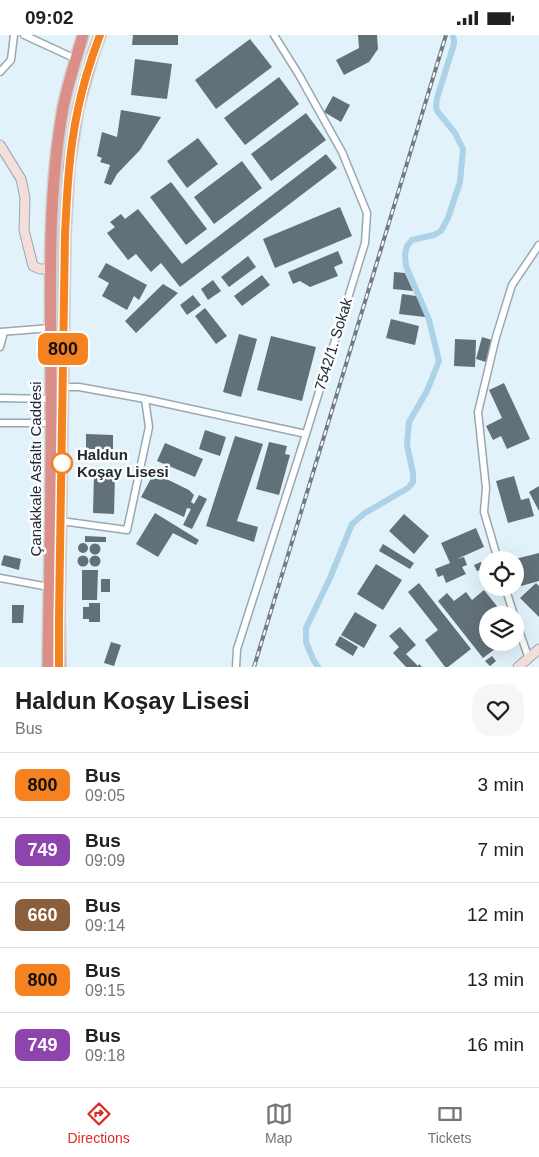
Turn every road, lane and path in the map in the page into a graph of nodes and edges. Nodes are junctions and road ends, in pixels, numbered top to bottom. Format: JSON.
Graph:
{"nodes":[{"id":1,"x":14,"y":35,"type":"edge"},
{"id":2,"x":24,"y":35,"type":"edge"},
{"id":3,"x":83,"y":35,"type":"edge"},
{"id":4,"x":100,"y":35,"type":"edge"},
{"id":5,"x":274,"y":35,"type":"edge"},
{"id":6,"x":76,"y":59,"type":"junction"},
{"id":7,"x":0,"y":72,"type":"edge"},
{"id":8,"x":0,"y":145,"type":"edge"},
{"id":9,"x":539,"y":245,"type":"edge"},
{"id":10,"x":50,"y":269,"type":"junction"},
{"id":11,"x":51,"y":328,"type":"junction"},
{"id":12,"x":2,"y":332,"type":"edge"},
{"id":13,"x":0,"y":347,"type":"edge"},
{"id":14,"x":63,"y":387,"type":"junction"},
{"id":15,"x":0,"y":398,"type":"edge"},
{"id":16,"x":51,"y":399,"type":"junction"},
{"id":17,"x":145,"y":399,"type":"junction"},
{"id":18,"x":0,"y":423,"type":"edge"},
{"id":19,"x":51,"y":423,"type":"junction"},
{"id":20,"x":306,"y":434,"type":"junction"},
{"id":21,"x":61,"y":521,"type":"junction"},
{"id":22,"x":495,"y":551,"type":"edge"},
{"id":23,"x":0,"y":578,"type":"edge"},
{"id":24,"x":49,"y":587,"type":"junction"},
{"id":25,"x":524,"y":647,"type":"edge"},
{"id":26,"x":539,"y":649,"type":"edge"},
{"id":27,"x":528,"y":659,"type":"junction"},
{"id":28,"x":48,"y":667,"type":"edge"},
{"id":29,"x":60,"y":667,"type":"edge"},
{"id":30,"x":236,"y":667,"type":"edge"},
{"id":31,"x":518,"y":667,"type":"edge"}],
"edges":[{"from":1,"to":7,"type":"street"},
{"from":2,"to":6,"type":"street"},
{"from":3,"to":6,"type":"highway","name":"Çanakkale Asfaltı Caddesi"},
{"from":4,"to":14,"type":"highway","name":"Çanakkale Asfaltı Caddesi"},
{"from":5,"to":20,"type":"street","name":"7542/1. Sokak"},
{"from":6,"to":10,"type":"highway","name":"Çanakkale Asfaltı Caddesi"},
{"from":8,"to":10,"type":"street"},
{"from":9,"to":22,"type":"street"},
{"from":10,"to":11,"type":"highway","name":"Çanakkale Asfaltı Caddesi"},
{"from":11,"to":12,"type":"street"},
{"from":11,"to":16,"type":"highway","name":"Çanakkale Asfaltı Caddesi"},
{"from":12,"to":13,"type":"street"},
{"from":14,"to":17,"type":"street"},
{"from":14,"to":21,"type":"highway","name":"Çanakkale Asfaltı Caddesi"},
{"from":15,"to":16,"type":"street"},
{"from":16,"to":19,"type":"highway","name":"Çanakkale Asfaltı Caddesi"},
{"from":17,"to":20,"type":"street"},
{"from":17,"to":21,"type":"street"},
{"from":18,"to":19,"type":"street"},
{"from":19,"to":24,"type":"highway","name":"Çanakkale Asfaltı Caddesi"},
{"from":20,"to":30,"type":"street","name":"7542/1. Sokak"},
{"from":21,"to":29,"type":"highway","name":"Çanakkale Asfaltı Caddesi"},
{"from":23,"to":24,"type":"street"},
{"from":24,"to":28,"type":"highway","name":"Çanakkale Asfaltı Caddesi"},
{"from":25,"to":27,"type":"street"},
{"from":26,"to":27,"type":"street"},
{"from":27,"to":31,"type":"street"}]}
